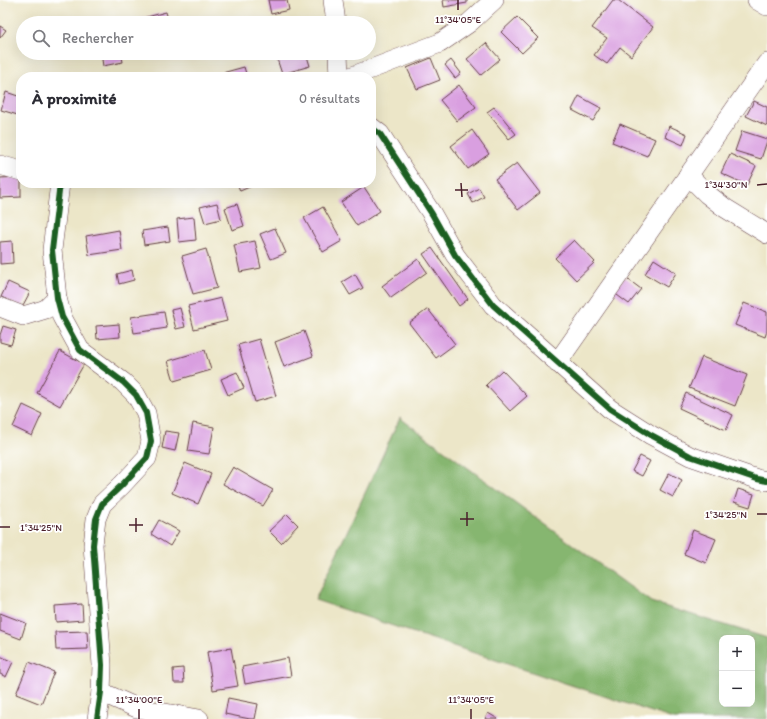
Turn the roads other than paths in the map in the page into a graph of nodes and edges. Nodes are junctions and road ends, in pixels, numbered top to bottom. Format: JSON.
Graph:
{"nodes":[{"id":1,"x":333,"y":0,"type":"edge"},
{"id":2,"x":494,"y":0,"type":"edge"},
{"id":3,"x":757,"y":0,"type":"edge"},
{"id":4,"x":767,"y":6,"type":"edge"},
{"id":5,"x":335,"y":16,"type":"edge"},
{"id":6,"x":338,"y":60,"type":"edge"},
{"id":7,"x":767,"y":63,"type":"edge"},
{"id":8,"x":339,"y":72,"type":"edge"},
{"id":9,"x":363,"y":72,"type":"edge"},
{"id":10,"x":376,"y":131,"type":"edge"},
{"id":11,"x":0,"y":165,"type":"edge"},
{"id":12,"x":16,"y":170,"type":"edge"},
{"id":13,"x":688,"y":175,"type":"junction"},
{"id":14,"x":59,"y":188,"type":"edge"},
{"id":15,"x":767,"y":234,"type":"edge"},
{"id":16,"x":57,"y":298,"type":"junction"},
{"id":17,"x":0,"y":307,"type":"edge"},
{"id":18,"x":557,"y":363,"type":"junction"},
{"id":19,"x":767,"y":481,"type":"edge"},
{"id":20,"x":102,"y":692,"type":"junction"},
{"id":21,"x":98,"y":719,"type":"edge"},
{"id":22,"x":199,"y":719,"type":"edge"}],
"edges":[{"from":1,"to":5,"type":"street"},
{"from":2,"to":9,"type":"street"},
{"from":3,"to":4,"type":"street"},
{"from":6,"to":8,"type":"street"},
{"from":7,"to":13,"type":"street"},
{"from":10,"to":18,"type":"street"},
{"from":11,"to":12,"type":"street"},
{"from":13,"to":15,"type":"street"},
{"from":13,"to":18,"type":"street"},
{"from":14,"to":16,"type":"street"},
{"from":16,"to":17,"type":"street"},
{"from":16,"to":20,"type":"street"},
{"from":18,"to":19,"type":"street"},
{"from":20,"to":21,"type":"street"},
{"from":20,"to":22,"type":"street"}]}
